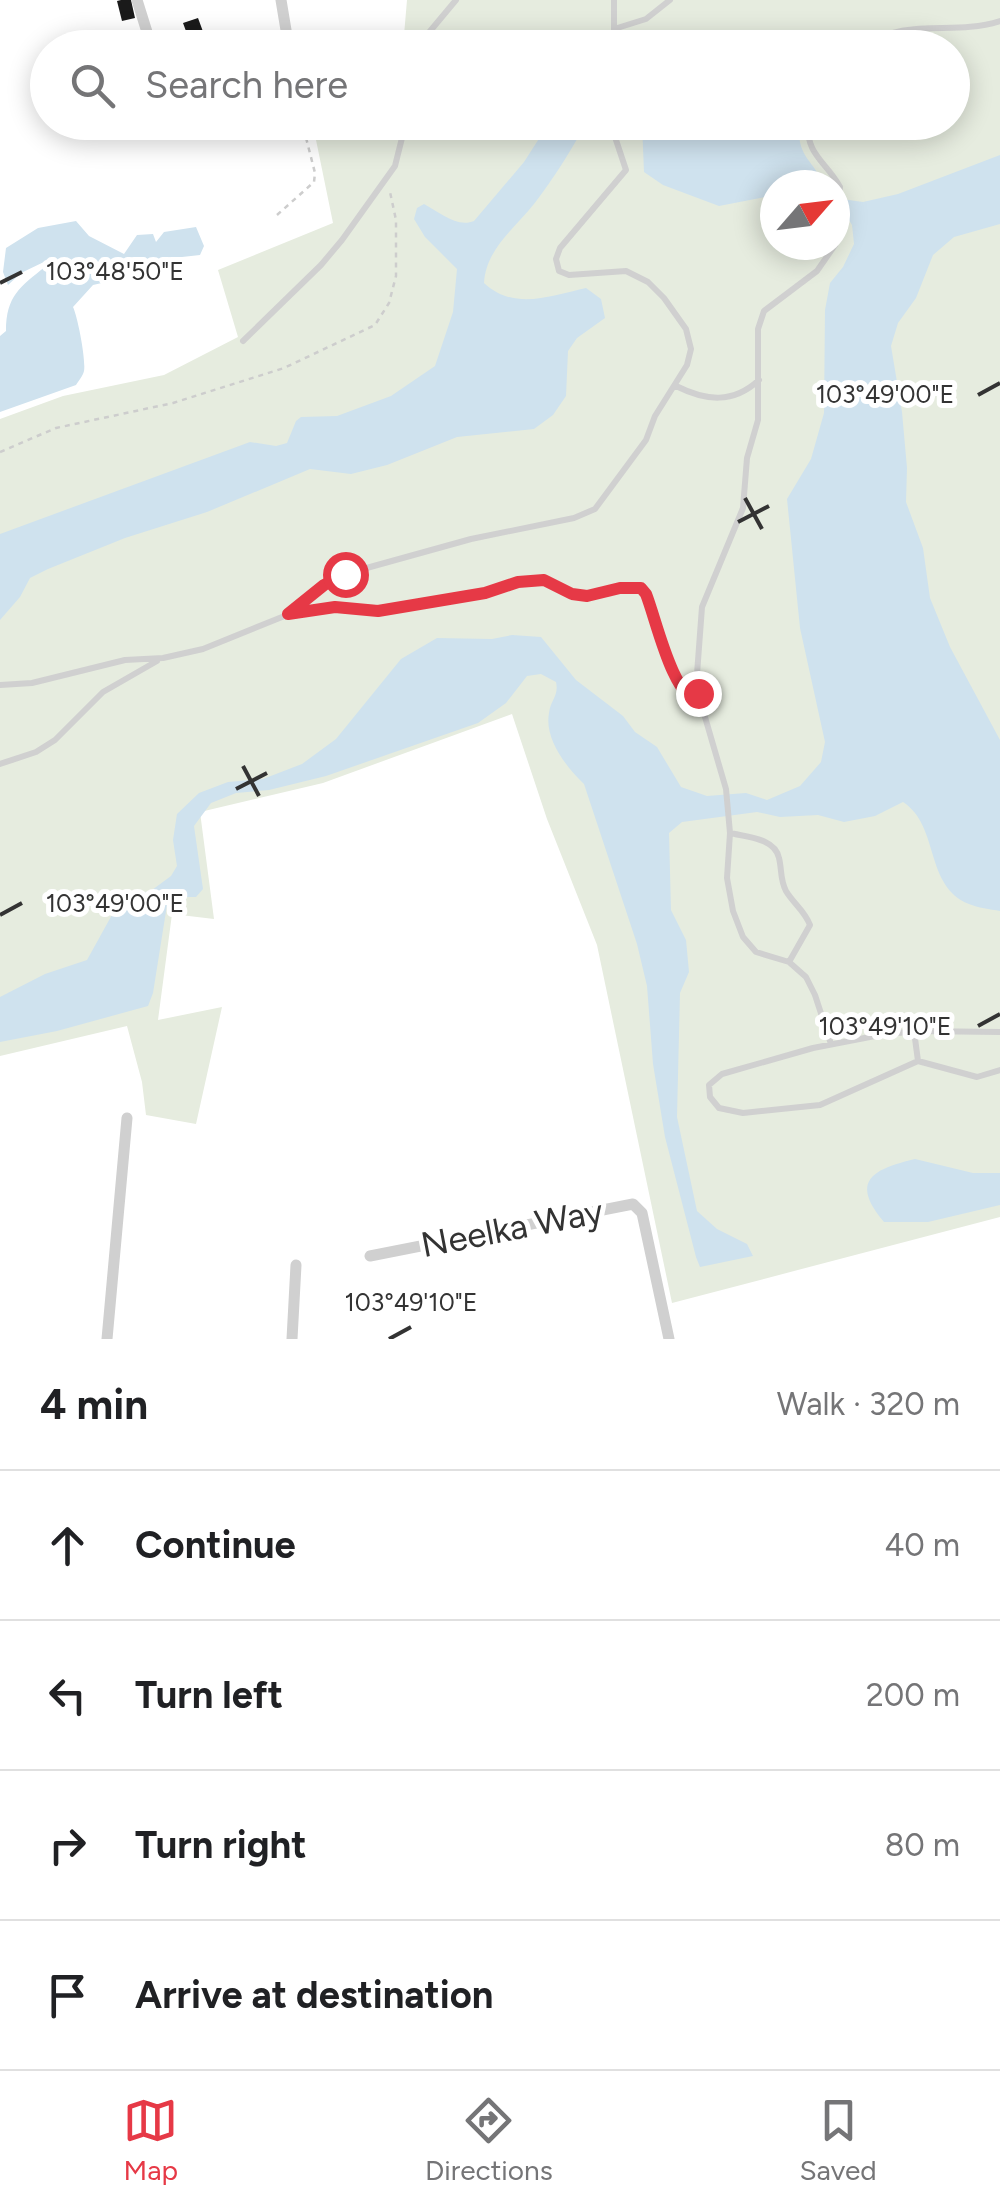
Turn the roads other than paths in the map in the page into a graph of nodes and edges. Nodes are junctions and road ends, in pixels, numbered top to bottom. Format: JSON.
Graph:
{"nodes":[{"id":1,"x":137,"y":0,"type":"edge"},
{"id":2,"x":281,"y":0,"type":"edge"},
{"id":3,"x":456,"y":0,"type":"edge"},
{"id":4,"x":614,"y":0,"type":"edge"},
{"id":5,"x":670,"y":0,"type":"edge"},
{"id":6,"x":1000,"y":22,"type":"edge"},
{"id":7,"x":614,"y":29,"type":"joint"},
{"id":8,"x":146,"y":30,"type":"edge"},
{"id":9,"x":285,"y":30,"type":"edge"},
{"id":10,"x":431,"y":30,"type":"edge"},
{"id":11,"x":903,"y":30,"type":"edge"},
{"id":12,"x":401,"y":140,"type":"edge"},
{"id":13,"x":616,"y":140,"type":"edge"},
{"id":14,"x":807,"y":140,"type":"edge"},
{"id":15,"x":828,"y":170,"type":"edge"},
{"id":16,"x":825,"y":260,"type":"edge"},
{"id":17,"x":242,"y":341,"type":"dead end"},
{"id":18,"x":760,"y":379,"type":"junction"},
{"id":19,"x":676,"y":386,"type":"junction"},
{"id":20,"x":740,"y":394,"type":"junction"},
{"id":21,"x":759,"y":403,"type":"junction"},
{"id":22,"x":288,"y":614,"type":"junction"},
{"id":23,"x":163,"y":658,"type":"junction"},
{"id":24,"x":0,"y":685,"type":"edge"},
{"id":25,"x":701,"y":704,"type":"junction"},
{"id":26,"x":0,"y":764,"type":"edge"},
{"id":27,"x":730,"y":833,"type":"junction"},
{"id":28,"x":789,"y":962,"type":"junction"},
{"id":29,"x":914,"y":1031,"type":"junction"},
{"id":30,"x":1000,"y":1032,"type":"edge"},
{"id":31,"x":830,"y":1044,"type":"junction"},
{"id":32,"x":918,"y":1061,"type":"junction"},
{"id":33,"x":1000,"y":1070,"type":"edge"},
{"id":34,"x":127,"y":1118,"type":"dead end"},
{"id":35,"x":370,"y":1256,"type":"dead end"},
{"id":36,"x":296,"y":1265,"type":"dead end"},
{"id":37,"x":107,"y":1339,"type":"edge"},
{"id":38,"x":292,"y":1339,"type":"edge"},
{"id":39,"x":669,"y":1339,"type":"edge"}],
"edges":[{"from":1,"to":8,"type":"street"},
{"from":2,"to":9,"type":"street"},
{"from":3,"to":10,"type":"lane"},
{"from":4,"to":7,"type":"lane"},
{"from":5,"to":7,"type":"lane"},
{"from":6,"to":11,"type":"lane"},
{"from":12,"to":17,"type":"lane"},
{"from":13,"to":19,"type":"lane"},
{"from":14,"to":15,"type":"lane"},
{"from":16,"to":18,"type":"lane"},
{"from":18,"to":20,"type":"lane"},
{"from":18,"to":21,"type":"lane"},
{"from":19,"to":20,"type":"lane"},
{"from":19,"to":22,"type":"lane"},
{"from":20,"to":21,"type":"lane"},
{"from":21,"to":25,"type":"lane"},
{"from":22,"to":23,"type":"lane"},
{"from":22,"to":25,"type":"lane"},
{"from":23,"to":24,"type":"lane"},
{"from":23,"to":26,"type":"lane"},
{"from":25,"to":27,"type":"lane"},
{"from":27,"to":28,"type":"lane"},
{"from":27,"to":28,"type":"lane"},
{"from":28,"to":31,"type":"lane"},
{"from":29,"to":30,"type":"lane"},
{"from":29,"to":31,"type":"lane"},
{"from":29,"to":32,"type":"lane"},
{"from":31,"to":32,"type":"lane"},
{"from":32,"to":33,"type":"lane"},
{"from":34,"to":37,"type":"street"},
{"from":35,"to":39,"type":"street","name":"Neelka Way"},
{"from":36,"to":38,"type":"street"}]}
